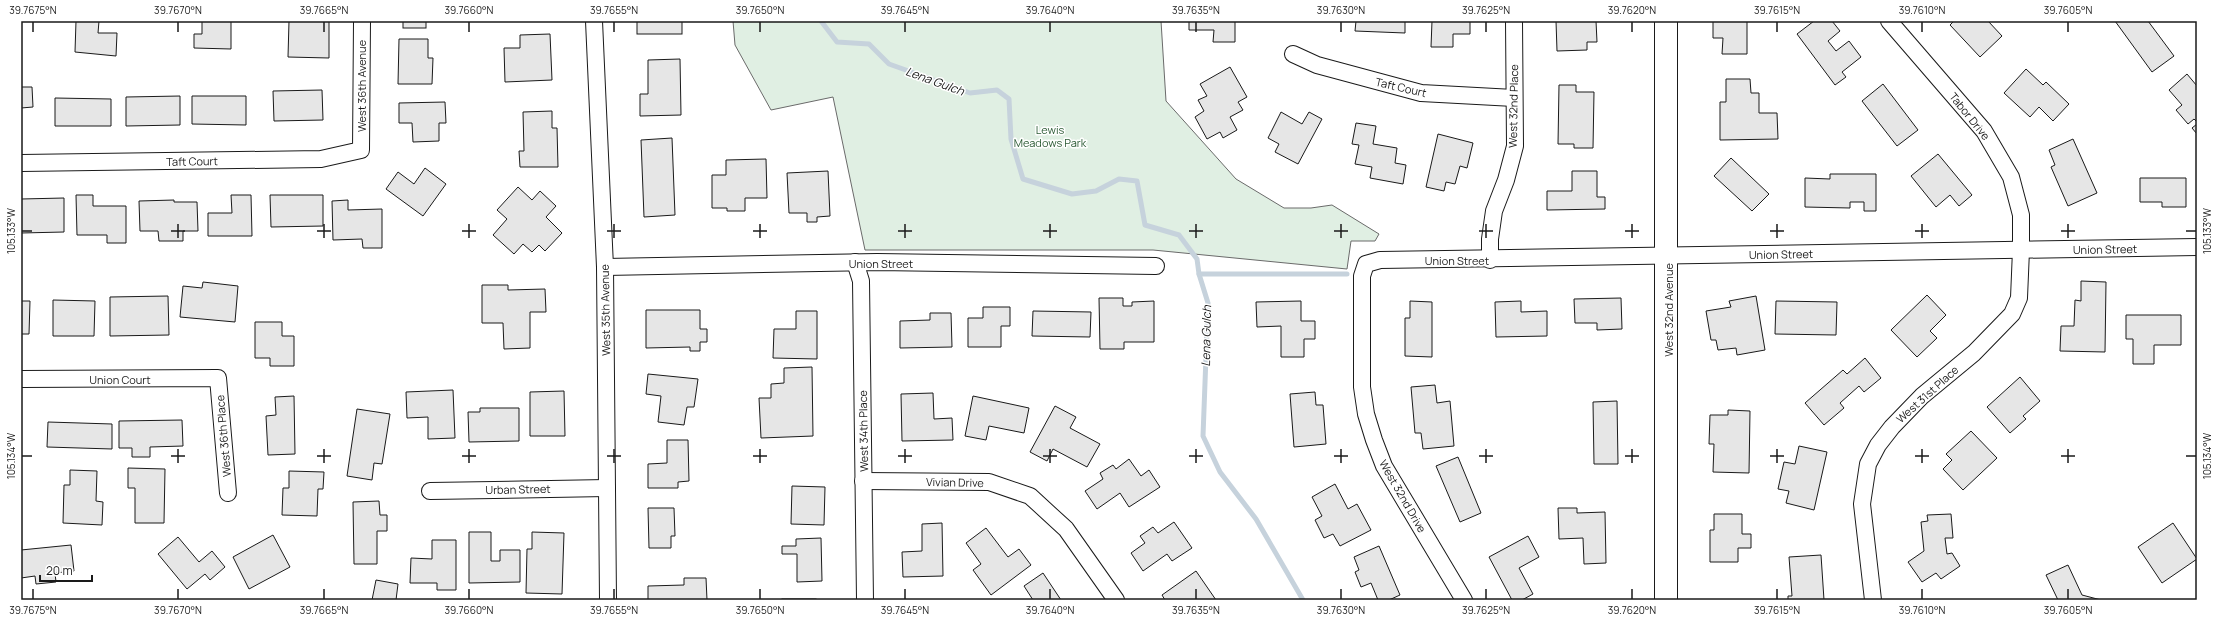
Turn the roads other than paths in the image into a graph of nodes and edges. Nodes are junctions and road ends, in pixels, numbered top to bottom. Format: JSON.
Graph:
{"nodes":[{"id":1,"x":362,"y":21,"type":"edge"},
{"id":2,"x":594,"y":21,"type":"edge"},
{"id":3,"x":1514,"y":21,"type":"edge"},
{"id":4,"x":1666,"y":21,"type":"edge"},
{"id":5,"x":1889,"y":21,"type":"edge"},
{"id":6,"x":1293,"y":54,"type":"dead end"},
{"id":7,"x":1514,"y":98,"type":"junction"},
{"id":8,"x":361,"y":150,"type":"joint"},
{"id":9,"x":21,"y":163,"type":"edge"},
{"id":10,"x":2197,"y":247,"type":"edge"},
{"id":11,"x":2021,"y":250,"type":"junction"},
{"id":12,"x":1668,"y":255,"type":"junction"},
{"id":13,"x":1490,"y":260,"type":"junction"},
{"id":14,"x":855,"y":262,"type":"junction"},
{"id":15,"x":1366,"y":264,"type":"joint"},
{"id":16,"x":1156,"y":266,"type":"dead end"},
{"id":17,"x":605,"y":267,"type":"junction"},
{"id":18,"x":218,"y":378,"type":"joint"},
{"id":19,"x":21,"y":379,"type":"edge"},
{"id":20,"x":863,"y":481,"type":"junction"},
{"id":21,"x":607,"y":488,"type":"junction"},
{"id":22,"x":430,"y":491,"type":"dead end"},
{"id":23,"x":228,"y":493,"type":"dead end"},
{"id":24,"x":608,"y":600,"type":"edge"},
{"id":25,"x":864,"y":600,"type":"edge"},
{"id":26,"x":1116,"y":600,"type":"edge"},
{"id":27,"x":1464,"y":600,"type":"edge"},
{"id":28,"x":1666,"y":600,"type":"edge"},
{"id":29,"x":1873,"y":600,"type":"edge"}],
"edges":[{"from":1,"to":8,"type":"street","name":"West 36th Avenue"},
{"from":2,"to":17,"type":"street","name":"West 35th Avenue"},
{"from":3,"to":7,"type":"street","name":"West 32nd Place"},
{"from":4,"to":12,"type":"street","name":"West 32nd Avenue"},
{"from":5,"to":11,"type":"street","name":"Tabor Drive"},
{"from":6,"to":7,"type":"street","name":"Taft Court"},
{"from":7,"to":13,"type":"street","name":"West 32nd Place"},
{"from":8,"to":9,"type":"street","name":"Taft Court"},
{"from":10,"to":11,"type":"street","name":"Union Street"},
{"from":11,"to":12,"type":"street","name":"Union Street"},
{"from":11,"to":29,"type":"street","name":"West 31st Place"},
{"from":12,"to":13,"type":"street","name":"Union Street"},
{"from":12,"to":28,"type":"street","name":"West 32nd Avenue"},
{"from":13,"to":15,"type":"street","name":"Union Street"},
{"from":14,"to":16,"type":"street","name":"Union Street"},
{"from":14,"to":17,"type":"street","name":"Union Street"},
{"from":14,"to":20,"type":"street","name":"West 34th Place"},
{"from":15,"to":27,"type":"street","name":"West 32nd Drive"},
{"from":17,"to":21,"type":"street","name":"West 35th Avenue"},
{"from":18,"to":19,"type":"street","name":"Union Court"},
{"from":18,"to":23,"type":"street","name":"West 36th Place"},
{"from":20,"to":25,"type":"street","name":"West 34th Place"},
{"from":20,"to":26,"type":"street","name":"Vivian Drive"},
{"from":21,"to":22,"type":"street","name":"Urban Street"},
{"from":21,"to":24,"type":"street","name":"West 35th Avenue"}]}
